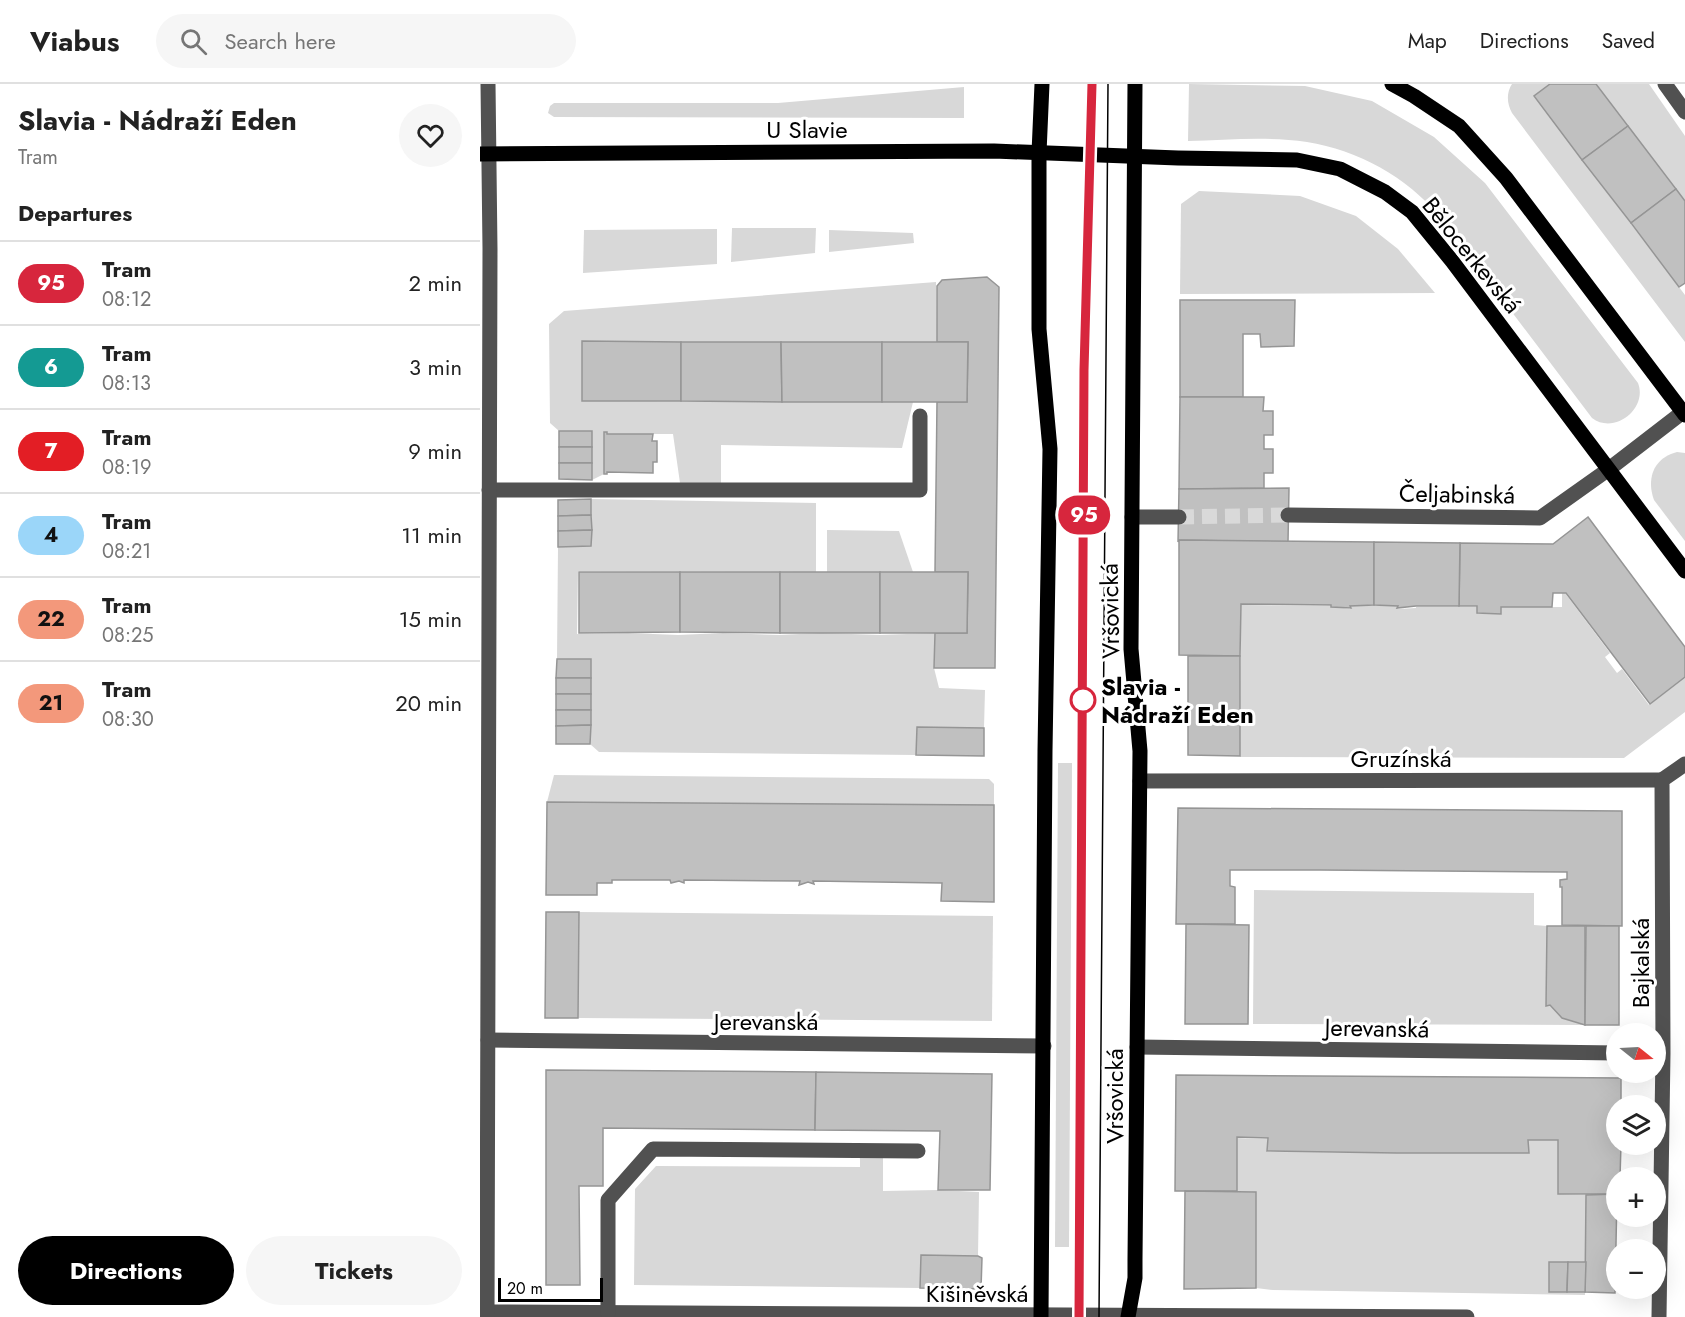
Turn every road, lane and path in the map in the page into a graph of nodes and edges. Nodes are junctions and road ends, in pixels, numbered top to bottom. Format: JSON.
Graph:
{"nodes":[{"id":1,"x":488,"y":84,"type":"edge"},
{"id":2,"x":1042,"y":84,"type":"edge"},
{"id":3,"x":1135,"y":84,"type":"edge"},
{"id":4,"x":1392,"y":84,"type":"edge"},
{"id":5,"x":1665,"y":84,"type":"edge"},
{"id":6,"x":1685,"y":111,"type":"edge"},
{"id":7,"x":1039,"y":153,"type":"junction"},
{"id":8,"x":484,"y":154,"type":"edge"},
{"id":9,"x":1135,"y":156,"type":"junction"},
{"id":10,"x":1684,"y":414,"type":"edge"},
{"id":11,"x":920,"y":416,"type":"dead end"},
{"id":12,"x":1609,"y":469,"type":"junction"},
{"id":13,"x":489,"y":490,"type":"junction"},
{"id":14,"x":1288,"y":515,"type":"tunnel mouth"},
{"id":15,"x":1132,"y":517,"type":"junction"},
{"id":16,"x":1179,"y":517,"type":"tunnel mouth"},
{"id":17,"x":1685,"y":571,"type":"edge"},
{"id":18,"x":1685,"y":764,"type":"edge"},
{"id":19,"x":1662,"y":780,"type":"junction"},
{"id":20,"x":1140,"y":781,"type":"junction"},
{"id":21,"x":1660,"y":1023,"type":"edge"},
{"id":22,"x":488,"y":1040,"type":"junction"},
{"id":23,"x":1044,"y":1046,"type":"junction"},
{"id":24,"x":1137,"y":1047,"type":"junction"},
{"id":25,"x":1606,"y":1053,"type":"edge"},
{"id":26,"x":1660,"y":1083,"type":"edge"},
{"id":27,"x":918,"y":1151,"type":"dead end"},
{"id":28,"x":484,"y":1257,"type":"edge"},
{"id":29,"x":608,"y":1313,"type":"junction"},
{"id":30,"x":487,"y":1314,"type":"edge"},
{"id":31,"x":1041,"y":1316,"type":"edge"},
{"id":32,"x":1129,"y":1316,"type":"edge"},
{"id":33,"x":1467,"y":1317,"type":"edge"},
{"id":34,"x":1659,"y":1317,"type":"edge"}],
"edges":[{"from":1,"to":8,"type":"street"},
{"from":2,"to":7,"type":"main road"},
{"from":3,"to":9,"type":"main road","name":"Vršovická"},
{"from":4,"to":10,"type":"main road"},
{"from":5,"to":6,"type":"street"},
{"from":7,"to":8,"type":"main road","name":"U Slavie"},
{"from":7,"to":9,"type":"main road","name":"U Slavie"},
{"from":7,"to":23,"type":"main road"},
{"from":8,"to":13,"type":"street"},
{"from":9,"to":12,"type":"main road","name":"Bělocerkevská"},
{"from":9,"to":15,"type":"main road","name":"Vršovická"},
{"from":10,"to":12,"type":"street"},
{"from":11,"to":13,"type":"street"},
{"from":12,"to":14,"type":"street","name":"Čeljabinská"},
{"from":12,"to":17,"type":"main road","name":"Bělocerkevská"},
{"from":13,"to":22,"type":"street"},
{"from":15,"to":16,"type":"street"},
{"from":15,"to":20,"type":"main road","name":"Vršovická"},
{"from":18,"to":19,"type":"street"},
{"from":19,"to":20,"type":"street","name":"Gruzínská"},
{"from":19,"to":21,"type":"street","name":"Bajkalská"},
{"from":20,"to":24,"type":"main road","name":"Vršovická"},
{"from":22,"to":23,"type":"street","name":"Jerevanská"},
{"from":22,"to":28,"type":"street"},
{"from":23,"to":31,"type":"main road"},
{"from":24,"to":25,"type":"street","name":"Jerevanská"},
{"from":24,"to":32,"type":"main road","name":"Vršovická"},
{"from":26,"to":34,"type":"street","name":"Bajkalská"},
{"from":27,"to":29,"type":"street"},
{"from":28,"to":30,"type":"street"},
{"from":29,"to":30,"type":"street","name":"Kišiněvská"},
{"from":29,"to":31,"type":"street","name":"Kišiněvská"},
{"from":31,"to":32,"type":"street","name":"Kišiněvská"},
{"from":32,"to":33,"type":"street","name":"Kišiněvská"}]}
